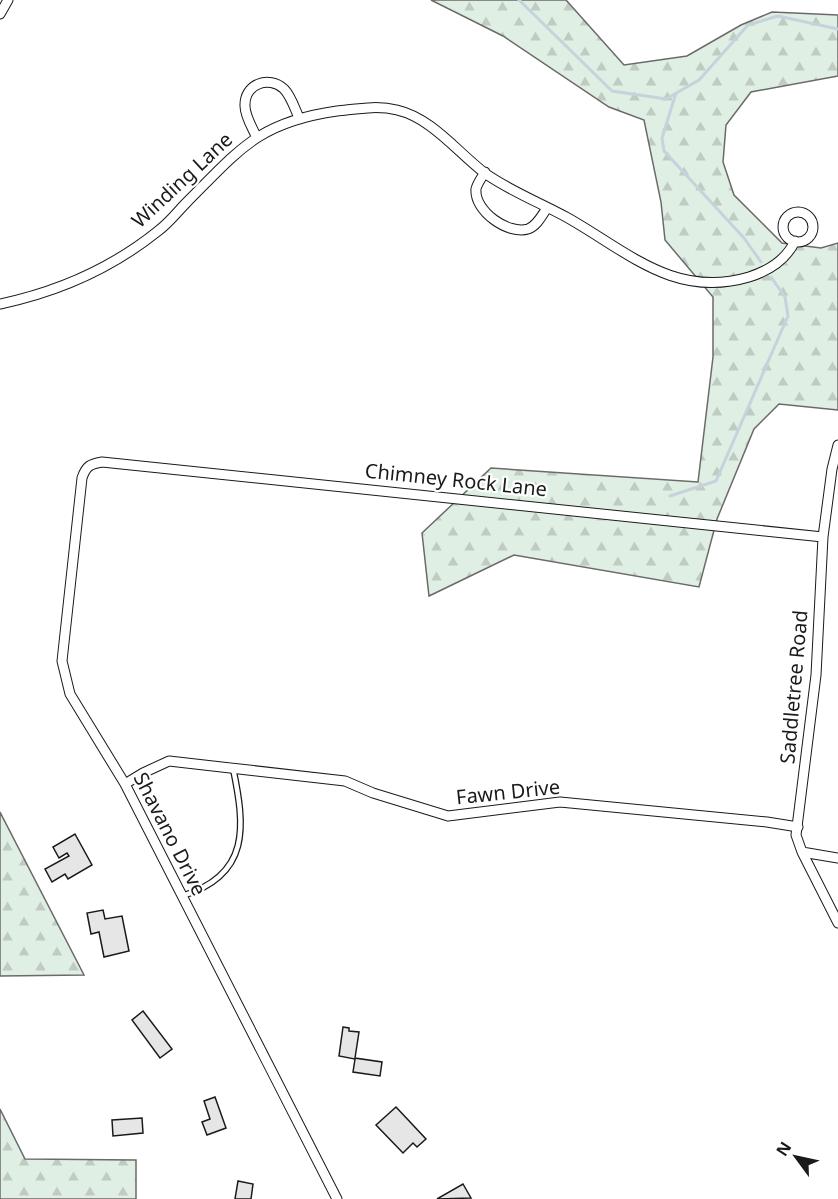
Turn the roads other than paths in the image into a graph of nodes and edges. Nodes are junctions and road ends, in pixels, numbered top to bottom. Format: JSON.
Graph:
{"nodes":[{"id":1,"x":8,"y":0,"type":"edge"},
{"id":2,"x":0,"y":14,"type":"edge"},
{"id":3,"x":299,"y":118,"type":"junction"},
{"id":4,"x":256,"y":136,"type":"junction"},
{"id":5,"x":485,"y":172,"type":"junction"},
{"id":6,"x":547,"y":208,"type":"junction"},
{"id":7,"x":795,"y":242,"type":"dead end"},
{"id":8,"x":0,"y":304,"type":"edge"},
{"id":9,"x":838,"y":445,"type":"edge"},
{"id":10,"x":86,"y":468,"type":"joint"},
{"id":11,"x":823,"y":537,"type":"junction"},
{"id":12,"x":233,"y":768,"type":"junction"},
{"id":13,"x":125,"y":784,"type":"junction"},
{"id":14,"x":798,"y":827,"type":"junction"},
{"id":15,"x":802,"y":852,"type":"junction"},
{"id":16,"x":838,"y":858,"type":"edge"},
{"id":17,"x":182,"y":896,"type":"junction"},
{"id":18,"x":838,"y":923,"type":"edge"},
{"id":19,"x":337,"y":1199,"type":"edge"}],
"edges":[{"from":1,"to":2,"type":"street"},
{"from":3,"to":4,"type":"street","name":"Winding Lane"},
{"from":3,"to":4,"type":"street","name":"Winding Lane"},
{"from":3,"to":5,"type":"street","name":"Winding Lane"},
{"from":4,"to":8,"type":"street","name":"Winding Lane"},
{"from":5,"to":6,"type":"street","name":"Winding Lane"},
{"from":5,"to":6,"type":"street"},
{"from":6,"to":7,"type":"street","name":"Winding Lane"},
{"from":9,"to":11,"type":"street","name":"Saddletree Road"},
{"from":10,"to":11,"type":"street","name":"Chimney Rock Lane"},
{"from":10,"to":13,"type":"street","name":"Shavano Drive"},
{"from":11,"to":14,"type":"street","name":"Saddletree Road"},
{"from":12,"to":13,"type":"street","name":"Fawn Drive"},
{"from":12,"to":14,"type":"street","name":"Fawn Drive"},
{"from":12,"to":17,"type":"lane"},
{"from":13,"to":17,"type":"street","name":"Shavano Drive"},
{"from":14,"to":15,"type":"street","name":"Saddletree Road"},
{"from":15,"to":16,"type":"street"},
{"from":15,"to":18,"type":"street","name":"Saddletree Road"},
{"from":17,"to":19,"type":"street","name":"Shavano Drive"}]}
